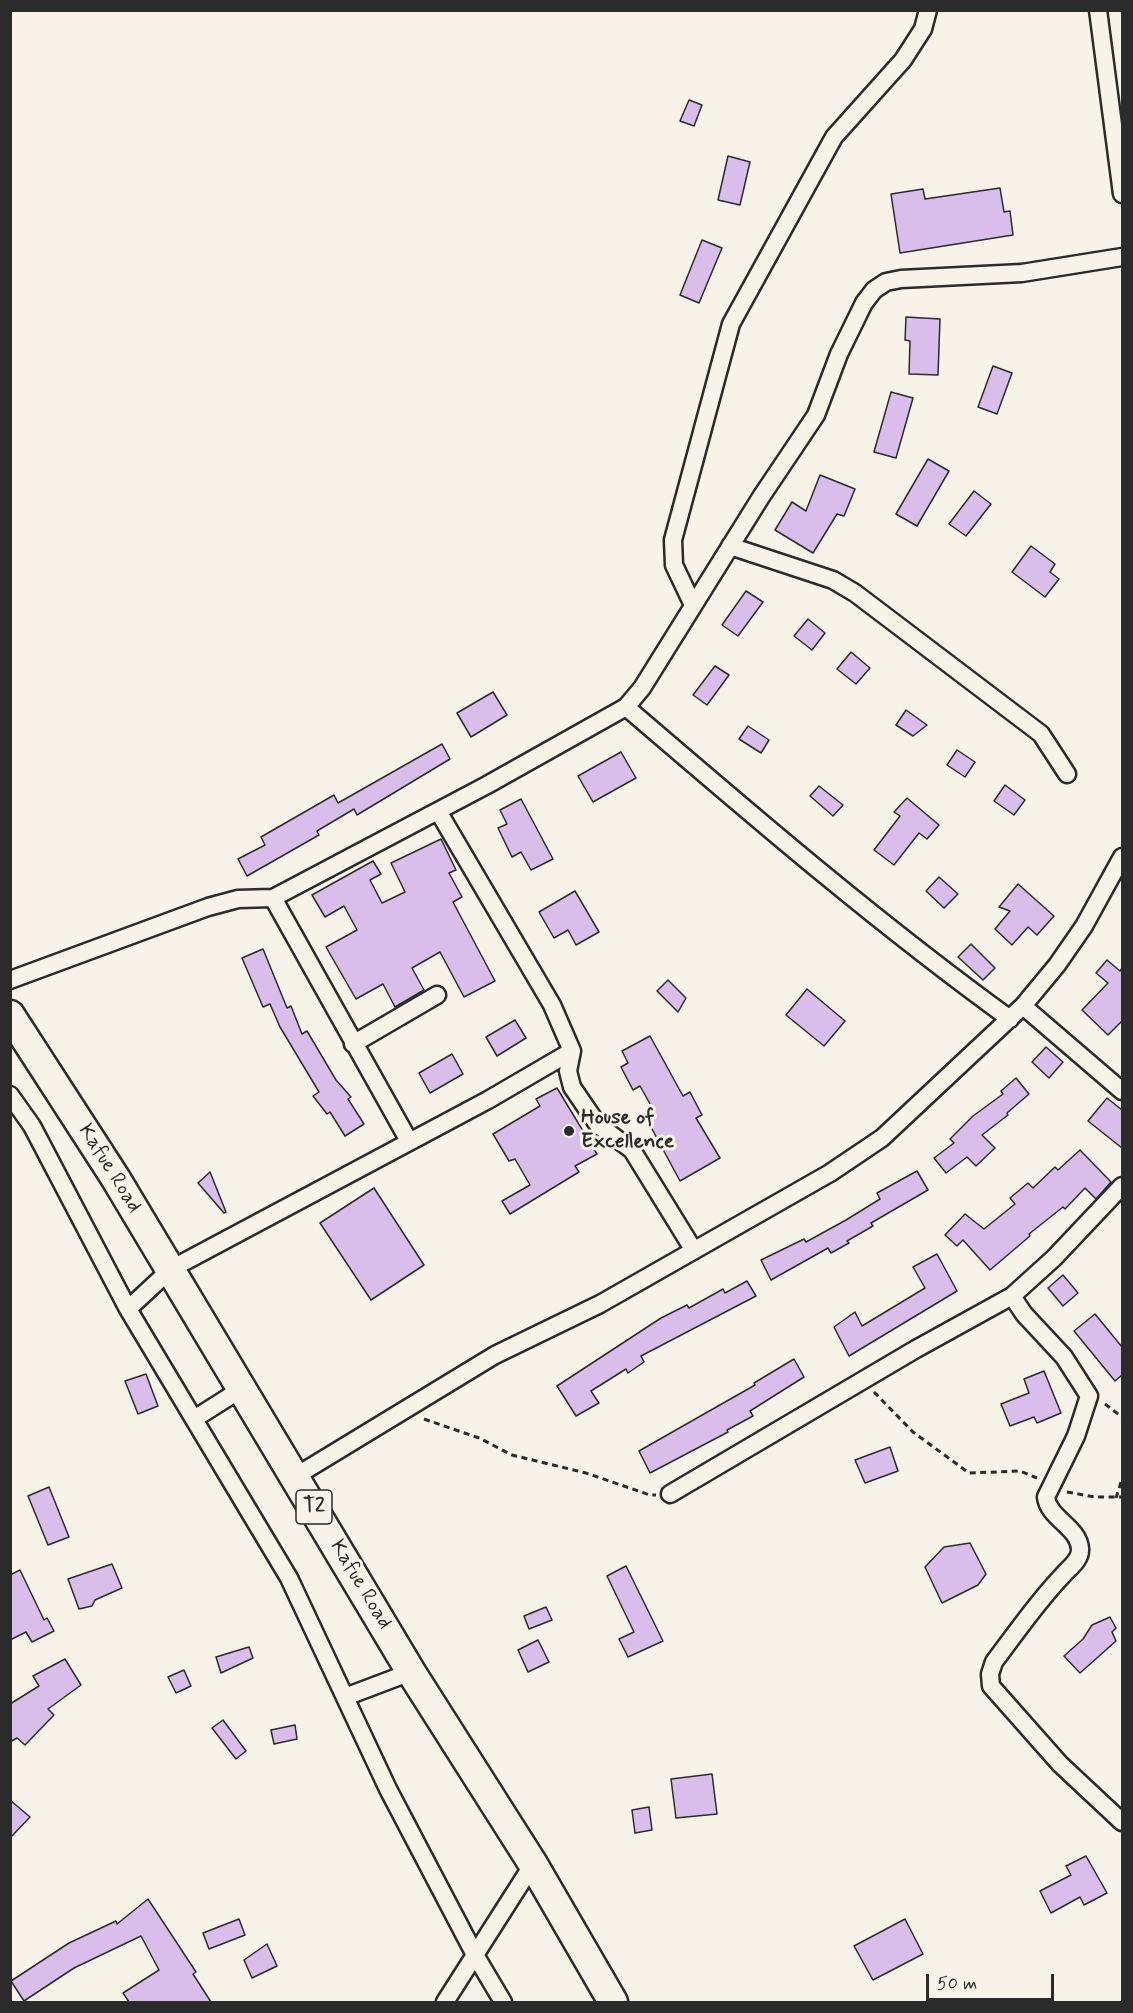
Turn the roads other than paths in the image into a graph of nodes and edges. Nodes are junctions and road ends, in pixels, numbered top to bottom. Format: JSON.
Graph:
{"nodes":[{"id":1,"x":928,"y":10,"type":"edge"},
{"id":2,"x":1098,"y":10,"type":"edge"},
{"id":3,"x":1121,"y":169,"type":"edge"},
{"id":4,"x":1122,"y":194,"type":"edge"},
{"id":5,"x":1122,"y":257,"type":"edge"},
{"id":6,"x":730,"y":546,"type":"junction"},
{"id":7,"x":693,"y":606,"type":"junction"},
{"id":8,"x":626,"y":707,"type":"junction"},
{"id":9,"x":1067,"y":774,"type":"dead end"},
{"id":10,"x":438,"y":811,"type":"junction"},
{"id":11,"x":1122,"y":857,"type":"edge"},
{"id":12,"x":273,"y":898,"type":"junction"},
{"id":13,"x":10,"y":980,"type":"edge"},
{"id":14,"x":437,"y":995,"type":"dead end"},
{"id":15,"x":1023,"y":1006,"type":"junction"},
{"id":16,"x":10,"y":1015,"type":"edge"},
{"id":17,"x":1010,"y":1019,"type":"junction"},
{"id":18,"x":353,"y":1044,"type":"junction"},
{"id":19,"x":572,"y":1051,"type":"junction"},
{"id":20,"x":1122,"y":1091,"type":"edge"},
{"id":21,"x":10,"y":1095,"type":"edge"},
{"id":22,"x":410,"y":1141,"type":"junction"},
{"id":23,"x":1122,"y":1186,"type":"edge"},
{"id":24,"x":693,"y":1249,"type":"junction"},
{"id":25,"x":171,"y":1269,"type":"junction"},
{"id":26,"x":1012,"y":1296,"type":"junction"},
{"id":27,"x":128,"y":1310,"type":"junction"},
{"id":28,"x":243,"y":1388,"type":"junction"},
{"id":29,"x":194,"y":1419,"type":"junction"},
{"id":30,"x":296,"y":1476,"type":"junction"},
{"id":31,"x":670,"y":1494,"type":"road end"},
{"id":32,"x":411,"y":1672,"type":"junction"},
{"id":33,"x":345,"y":1697,"type":"junction"},
{"id":34,"x":1122,"y":1822,"type":"edge"},
{"id":35,"x":533,"y":1864,"type":"junction"},
{"id":36,"x":474,"y":1953,"type":"junction"},
{"id":37,"x":445,"y":2002,"type":"edge"},
{"id":38,"x":503,"y":2002,"type":"edge"},
{"id":39,"x":613,"y":2002,"type":"edge"}],
"edges":[{"from":1,"to":7,"type":"street"},
{"from":2,"to":3,"type":"street"},
{"from":3,"to":4,"type":"street"},
{"from":5,"to":6,"type":"street"},
{"from":6,"to":7,"type":"street"},
{"from":6,"to":9,"type":"street"},
{"from":7,"to":8,"type":"street"},
{"from":8,"to":10,"type":"street"},
{"from":8,"to":17,"type":"street"},
{"from":10,"to":12,"type":"street"},
{"from":10,"to":19,"type":"street"},
{"from":11,"to":15,"type":"street"},
{"from":12,"to":13,"type":"street"},
{"from":12,"to":18,"type":"street"},
{"from":14,"to":18,"type":"street"},
{"from":15,"to":17,"type":"street"},
{"from":15,"to":20,"type":"street"},
{"from":16,"to":25,"type":"highway","name":"Kafue Road","number":"T2"},
{"from":17,"to":24,"type":"street"},
{"from":18,"to":22,"type":"street"},
{"from":19,"to":22,"type":"street"},
{"from":19,"to":24,"type":"street"},
{"from":21,"to":27,"type":"street"},
{"from":22,"to":25,"type":"street"},
{"from":23,"to":26,"type":"street"},
{"from":24,"to":30,"type":"street"},
{"from":25,"to":27,"type":"street"},
{"from":25,"to":28,"type":"highway","name":"Kafue Road","number":"T2"},
{"from":26,"to":31,"type":"street"},
{"from":26,"to":34,"type":"street"},
{"from":27,"to":29,"type":"street"},
{"from":28,"to":29,"type":"street"},
{"from":28,"to":30,"type":"highway","name":"Kafue Road","number":"T2"},
{"from":29,"to":33,"type":"street"},
{"from":30,"to":32,"type":"highway","name":"Kafue Road","number":"T2"},
{"from":32,"to":33,"type":"street"},
{"from":32,"to":35,"type":"highway","name":"Kafue Road","number":"T2"},
{"from":33,"to":36,"type":"street"},
{"from":35,"to":36,"type":"street"},
{"from":35,"to":39,"type":"highway","name":"Kafue Road","number":"T2"},
{"from":36,"to":37,"type":"street"},
{"from":36,"to":38,"type":"street"}]}
